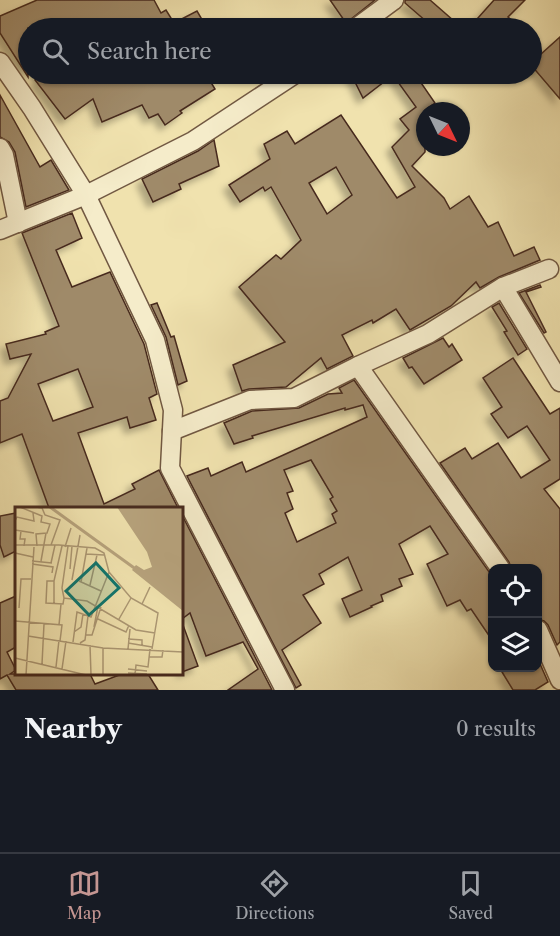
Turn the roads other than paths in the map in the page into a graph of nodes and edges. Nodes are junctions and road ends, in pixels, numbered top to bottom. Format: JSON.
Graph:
{"nodes":[{"id":1,"x":394,"y":0,"type":"edge"},
{"id":2,"x":370,"y":18,"type":"edge"},
{"id":3,"x":0,"y":62,"type":"edge"},
{"id":4,"x":280,"y":84,"type":"edge"},
{"id":5,"x":0,"y":148,"type":"edge"},
{"id":6,"x":86,"y":195,"type":"junction"},
{"id":7,"x":18,"y":223,"type":"junction"},
{"id":8,"x":0,"y":230,"type":"edge"},
{"id":9,"x":549,"y":269,"type":"dead end"},
{"id":10,"x":502,"y":287,"type":"junction"},
{"id":11,"x":358,"y":366,"type":"junction"},
{"id":12,"x":560,"y":382,"type":"edge"},
{"id":13,"x":172,"y":431,"type":"junction"},
{"id":14,"x":497,"y":564,"type":"edge"},
{"id":15,"x":542,"y":641,"type":"edge"},
{"id":16,"x":560,"y":680,"type":"edge"},
{"id":17,"x":285,"y":690,"type":"edge"}],
"edges":[{"from":1,"to":2,"type":"street"},
{"from":3,"to":6,"type":"street"},
{"from":4,"to":6,"type":"street"},
{"from":5,"to":7,"type":"street"},
{"from":6,"to":7,"type":"street"},
{"from":6,"to":13,"type":"street"},
{"from":7,"to":8,"type":"street"},
{"from":9,"to":10,"type":"street"},
{"from":10,"to":11,"type":"street"},
{"from":10,"to":12,"type":"street"},
{"from":11,"to":13,"type":"street"},
{"from":11,"to":14,"type":"street"},
{"from":13,"to":17,"type":"street"},
{"from":15,"to":16,"type":"street"}]}
